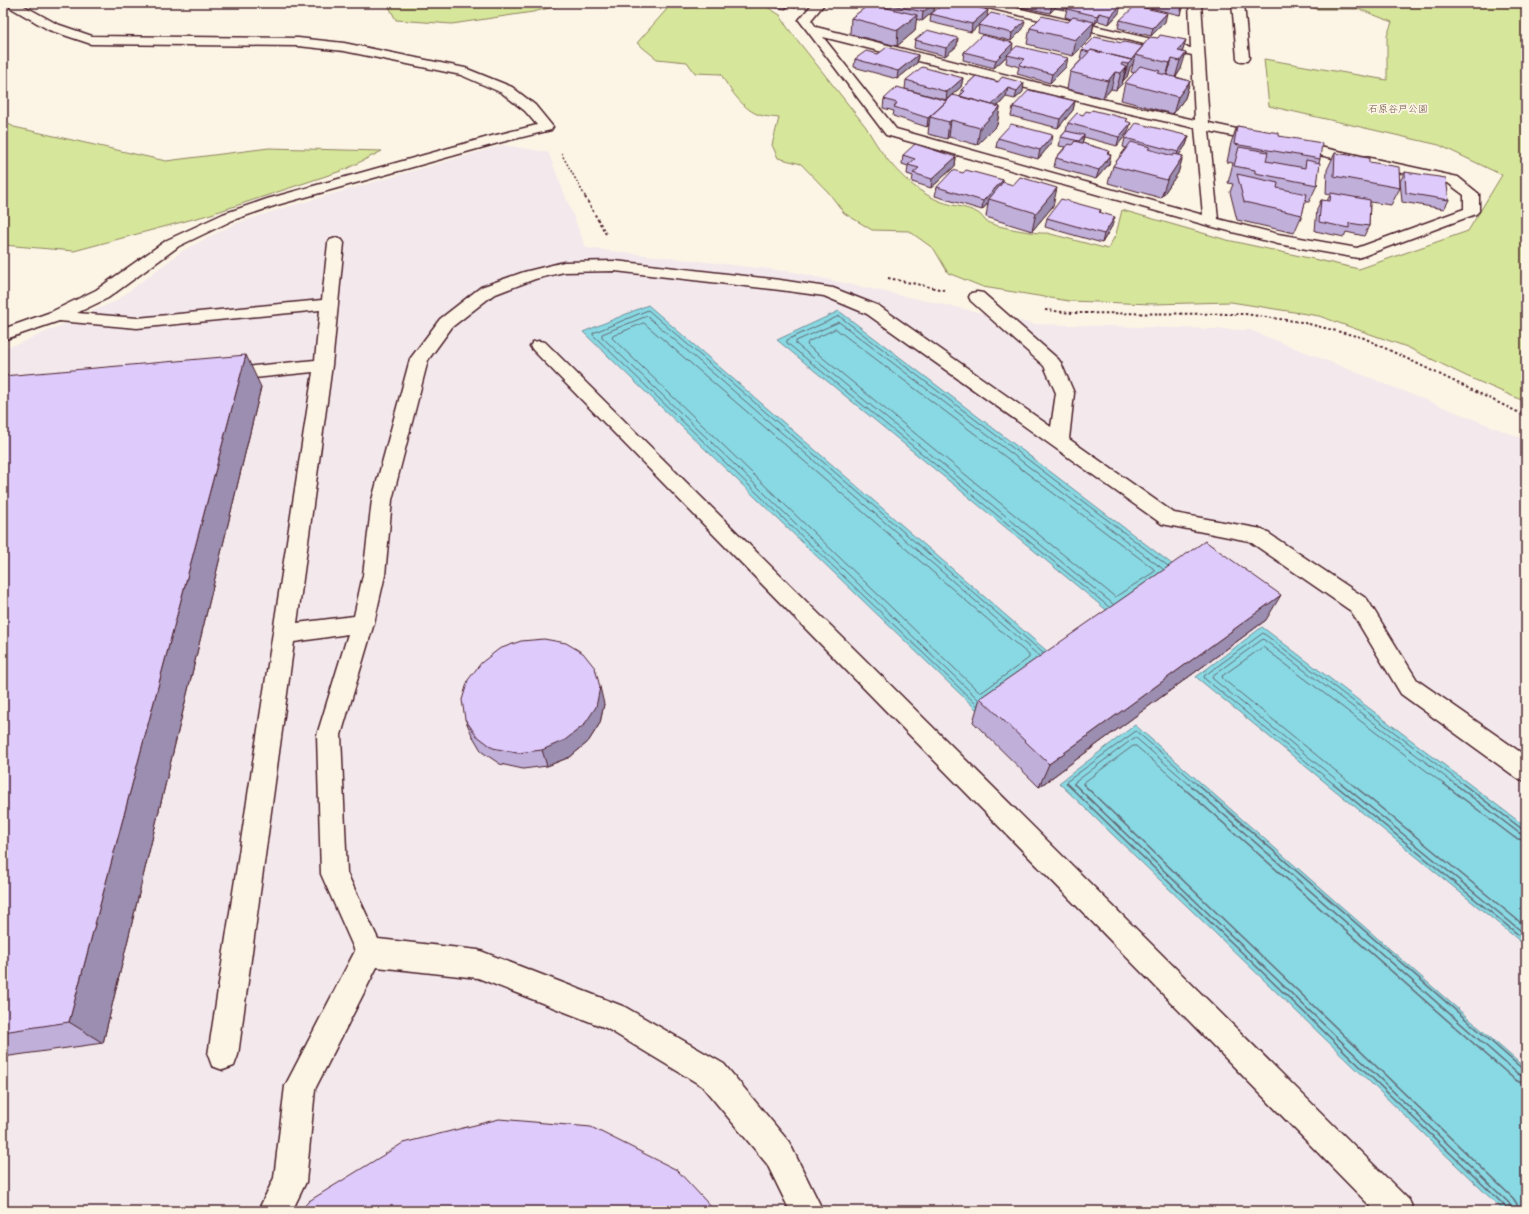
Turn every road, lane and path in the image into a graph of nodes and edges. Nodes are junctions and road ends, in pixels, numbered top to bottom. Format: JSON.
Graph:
{"nodes":[{"id":1,"x":10,"y":3,"type":"edge"},
{"id":2,"x":819,"y":3,"type":"edge"},
{"id":3,"x":980,"y":3,"type":"edge"},
{"id":4,"x":1195,"y":3,"type":"edge"},
{"id":5,"x":1238,"y":3,"type":"edge"},
{"id":6,"x":812,"y":30,"type":"junction"},
{"id":7,"x":1198,"y":53,"type":"junction"},
{"id":8,"x":1243,"y":58,"type":"dead end"},
{"id":9,"x":1202,"y":125,"type":"junction"},
{"id":10,"x":1211,"y":222,"type":"junction"},
{"id":11,"x":336,"y":243,"type":"dead end"},
{"id":12,"x":977,"y":297,"type":"dead end"},
{"id":13,"x":329,"y":304,"type":"junction"},
{"id":14,"x":58,"y":316,"type":"junction"},
{"id":15,"x":3,"y":335,"type":"edge"},
{"id":16,"x":539,"y":346,"type":"dead end"},
{"id":17,"x":324,"y":365,"type":"junction"},
{"id":18,"x":206,"y":377,"type":"edge"},
{"id":19,"x":1059,"y":442,"type":"junction"},
{"id":20,"x":362,"y":623,"type":"junction"},
{"id":21,"x":284,"y":634,"type":"junction"},
{"id":22,"x":1526,"y":770,"type":"edge"},
{"id":23,"x":370,"y":952,"type":"junction"},
{"id":24,"x":223,"y":1055,"type":"dead end"},
{"id":25,"x":274,"y":1211,"type":"edge"},
{"id":26,"x":807,"y":1211,"type":"edge"},
{"id":27,"x":1398,"y":1211,"type":"edge"}],
"edges":[{"from":1,"to":14,"type":"street"},
{"from":2,"to":6,"type":"street"},
{"from":3,"to":7,"type":"street"},
{"from":4,"to":7,"type":"street"},
{"from":5,"to":8,"type":"street"},
{"from":6,"to":9,"type":"street"},
{"from":6,"to":10,"type":"street"},
{"from":7,"to":9,"type":"street"},
{"from":9,"to":10,"type":"street"},
{"from":9,"to":10,"type":"street"},
{"from":11,"to":13,"type":"street"},
{"from":12,"to":19,"type":"street"},
{"from":13,"to":14,"type":"street"},
{"from":13,"to":17,"type":"street"},
{"from":14,"to":15,"type":"street"},
{"from":16,"to":27,"type":"street"},
{"from":17,"to":18,"type":"street"},
{"from":17,"to":21,"type":"street"},
{"from":19,"to":20,"type":"street"},
{"from":19,"to":22,"type":"street"},
{"from":20,"to":21,"type":"street"},
{"from":20,"to":23,"type":"street"},
{"from":21,"to":24,"type":"street"},
{"from":23,"to":25,"type":"street"},
{"from":23,"to":26,"type":"street"}]}
